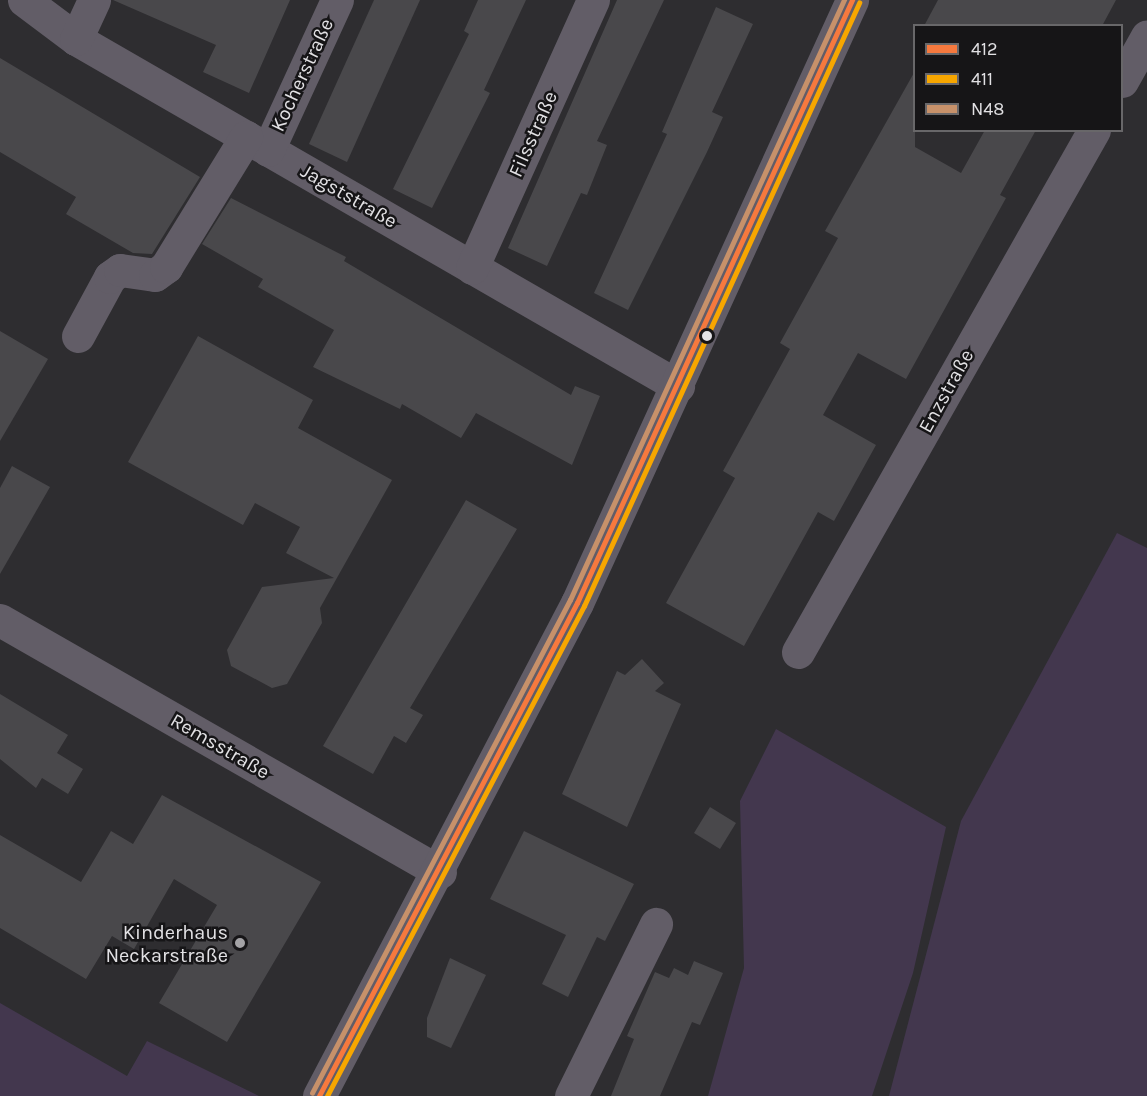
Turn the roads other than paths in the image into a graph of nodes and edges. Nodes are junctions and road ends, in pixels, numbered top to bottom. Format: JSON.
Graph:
{"nodes":[{"id":1,"x":24,"y":0,"type":"edge"},
{"id":2,"x":94,"y":0,"type":"edge"},
{"id":3,"x":337,"y":0,"type":"edge"},
{"id":4,"x":593,"y":0,"type":"edge"},
{"id":5,"x":852,"y":0,"type":"edge"},
{"id":6,"x":1147,"y":36,"type":"edge"},
{"id":7,"x":76,"y":39,"type":"junction"},
{"id":8,"x":1123,"y":79,"type":"edge"},
{"id":9,"x":1093,"y":132,"type":"edge"},
{"id":10,"x":257,"y":143,"type":"junction"},
{"id":11,"x":472,"y":268,"type":"junction"},
{"id":12,"x":78,"y":336,"type":"dead end"},
{"id":13,"x":678,"y":386,"type":"junction"},
{"id":14,"x":0,"y":620,"type":"edge"},
{"id":15,"x":798,"y":652,"type":"dead end"},
{"id":16,"x":440,"y":872,"type":"junction"},
{"id":17,"x":656,"y":924,"type":"dead end"},
{"id":18,"x":319,"y":1096,"type":"edge"},
{"id":19,"x":571,"y":1096,"type":"edge"}],
"edges":[{"from":1,"to":7,"type":"street","name":"Jagststraße"},
{"from":2,"to":7,"type":"street"},
{"from":3,"to":10,"type":"street","name":"Kocherstraße"},
{"from":4,"to":11,"type":"street","name":"Filsstraße"},
{"from":5,"to":13,"type":"street"},
{"from":6,"to":8,"type":"street"},
{"from":7,"to":10,"type":"street","name":"Jagststraße"},
{"from":9,"to":15,"type":"street","name":"Enzstraße"},
{"from":10,"to":11,"type":"street","name":"Jagststraße"},
{"from":10,"to":12,"type":"street","name":"Kocherstraße"},
{"from":11,"to":13,"type":"street","name":"Jagststraße"},
{"from":13,"to":16,"type":"street"},
{"from":14,"to":16,"type":"street","name":"Remsstraße"},
{"from":16,"to":18,"type":"street"},
{"from":17,"to":19,"type":"street"}]}
